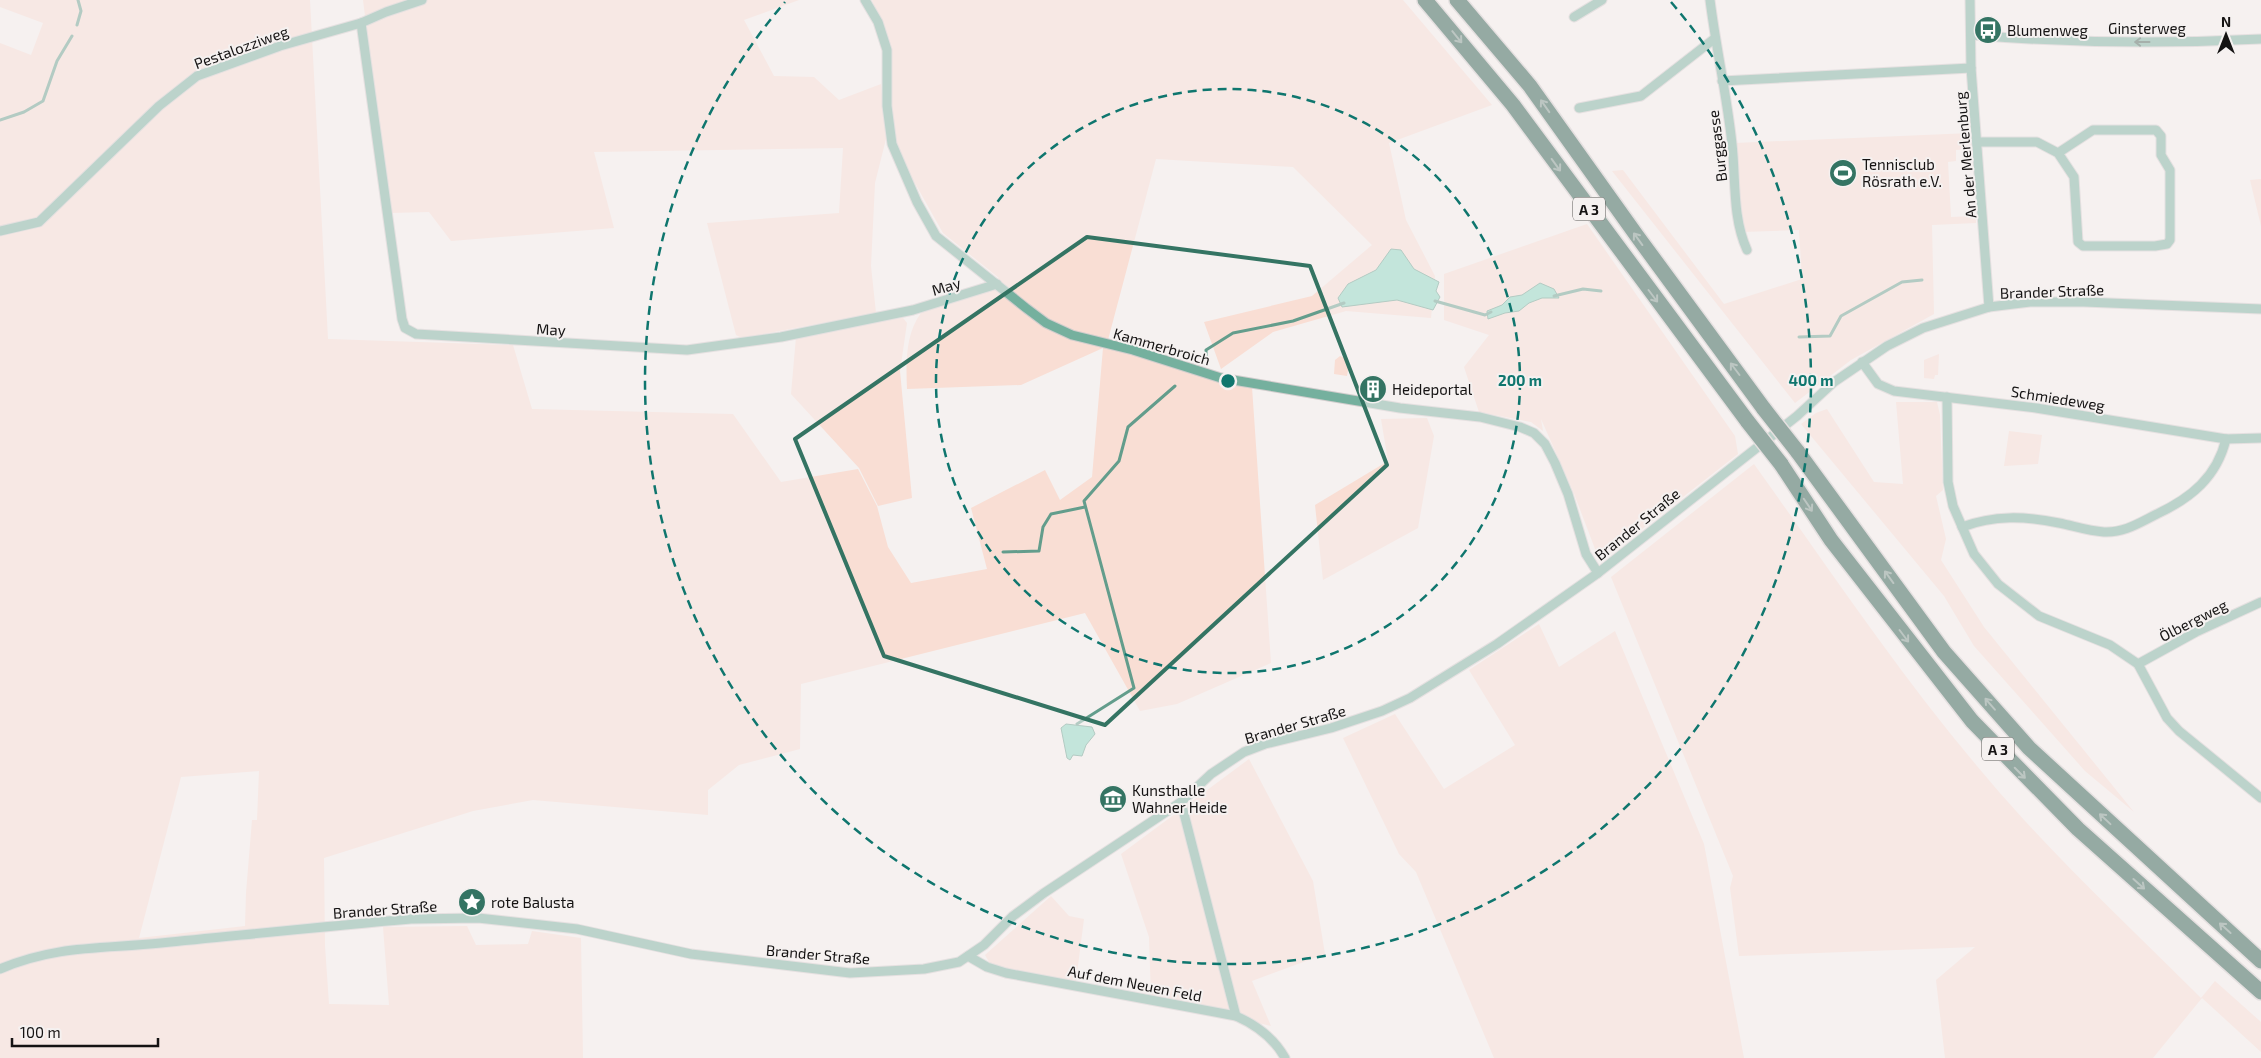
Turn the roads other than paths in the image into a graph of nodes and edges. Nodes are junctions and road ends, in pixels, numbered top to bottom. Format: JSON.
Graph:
{"nodes":[{"id":1,"x":422,"y":0,"type":"edge"},
{"id":2,"x":865,"y":0,"type":"edge"},
{"id":3,"x":1425,"y":0,"type":"edge"},
{"id":4,"x":1457,"y":0,"type":"edge"},
{"id":5,"x":1602,"y":0,"type":"edge"},
{"id":6,"x":1710,"y":0,"type":"edge"},
{"id":7,"x":1970,"y":0,"type":"edge"},
{"id":8,"x":1574,"y":17,"type":"dead end"},
{"id":9,"x":361,"y":23,"type":"junction"},
{"id":10,"x":1972,"y":35,"type":"junction"},
{"id":11,"x":1714,"y":39,"type":"junction"},
{"id":12,"x":2261,"y":39,"type":"edge"},
{"id":13,"x":1971,"y":68,"type":"junction"},
{"id":14,"x":1722,"y":81,"type":"junction"},
{"id":15,"x":1579,"y":108,"type":"dead end"},
{"id":16,"x":1978,"y":142,"type":"junction"},
{"id":17,"x":2058,"y":153,"type":"junction"},
{"id":18,"x":0,"y":231,"type":"edge"},
{"id":19,"x":1747,"y":250,"type":"dead end"},
{"id":20,"x":997,"y":284,"type":"junction"},
{"id":21,"x":1989,"y":307,"type":"junction"},
{"id":22,"x":2261,"y":309,"type":"edge"},
{"id":23,"x":1862,"y":362,"type":"junction"},
{"id":24,"x":1947,"y":396,"type":"junction"},
{"id":25,"x":2261,"y":438,"type":"edge"},
{"id":26,"x":2226,"y":439,"type":"junction"},
{"id":27,"x":1962,"y":527,"type":"junction"},
{"id":28,"x":1598,"y":573,"type":"junction"},
{"id":29,"x":2261,"y":602,"type":"edge"},
{"id":30,"x":2138,"y":664,"type":"junction"},
{"id":31,"x":2261,"y":798,"type":"edge"},
{"id":32,"x":1181,"y":802,"type":"junction"},
{"id":33,"x":968,"y":956,"type":"junction"},
{"id":34,"x":2261,"y":961,"type":"edge"},
{"id":35,"x":0,"y":969,"type":"edge"},
{"id":36,"x":2261,"y":992,"type":"edge"},
{"id":37,"x":1236,"y":1016,"type":"junction"},
{"id":38,"x":1285,"y":1058,"type":"edge"}],
"edges":[{"from":1,"to":9,"type":"street","name":"Pestalozziweg"},
{"from":2,"to":20,"type":"street","name":"Kammerbroich"},
{"from":3,"to":36,"type":"highway","number":"A 3","one_way":true,"bridge":true},
{"from":34,"to":4,"type":"highway","number":"A 3","one_way":true,"bridge":true},
{"from":5,"to":8,"type":"street"},
{"from":6,"to":11,"type":"street","name":"Burggasse"},
{"from":7,"to":10,"type":"street","name":"An der Merlenburg"},
{"from":9,"to":18,"type":"street","name":"Pestalozziweg"},
{"from":9,"to":20,"type":"street","name":"May"},
{"from":12,"to":10,"type":"street","name":"Ginsterweg","one_way":true},
{"from":10,"to":13,"type":"street","name":"An der Merlenburg"},
{"from":11,"to":14,"type":"street","name":"Burggasse"},
{"from":11,"to":15,"type":"street"},
{"from":13,"to":14,"type":"street"},
{"from":13,"to":16,"type":"street","name":"An der Merlenburg"},
{"from":14,"to":19,"type":"street","name":"Burggasse"},
{"from":16,"to":17,"type":"street"},
{"from":16,"to":21,"type":"street","name":"An der Merlenburg"},
{"from":17,"to":17,"type":"street"},
{"from":20,"to":28,"type":"street","name":"Kammerbroich"},
{"from":21,"to":22,"type":"street","name":"Brander Straße"},
{"from":21,"to":23,"type":"street","name":"Brander Straße"},
{"from":23,"to":24,"type":"street","name":"Schmiedeweg"},
{"from":23,"to":28,"type":"street","name":"Brander Straße"},
{"from":24,"to":26,"type":"street","name":"Schmiedeweg"},
{"from":24,"to":27,"type":"street"},
{"from":25,"to":26,"type":"street","name":"Schmiedeweg"},
{"from":26,"to":27,"type":"street"},
{"from":27,"to":30,"type":"street"},
{"from":28,"to":32,"type":"street","name":"Brander Straße"},
{"from":29,"to":30,"type":"street","name":"Ölbergweg"},
{"from":30,"to":31,"type":"street"},
{"from":32,"to":33,"type":"street","name":"Brander Straße"},
{"from":32,"to":37,"type":"street"},
{"from":33,"to":35,"type":"street","name":"Brander Straße"},
{"from":33,"to":37,"type":"street","name":"Auf dem Neuen Feld"},
{"from":37,"to":38,"type":"street","name":"Auf dem Neuen Feld"}]}
